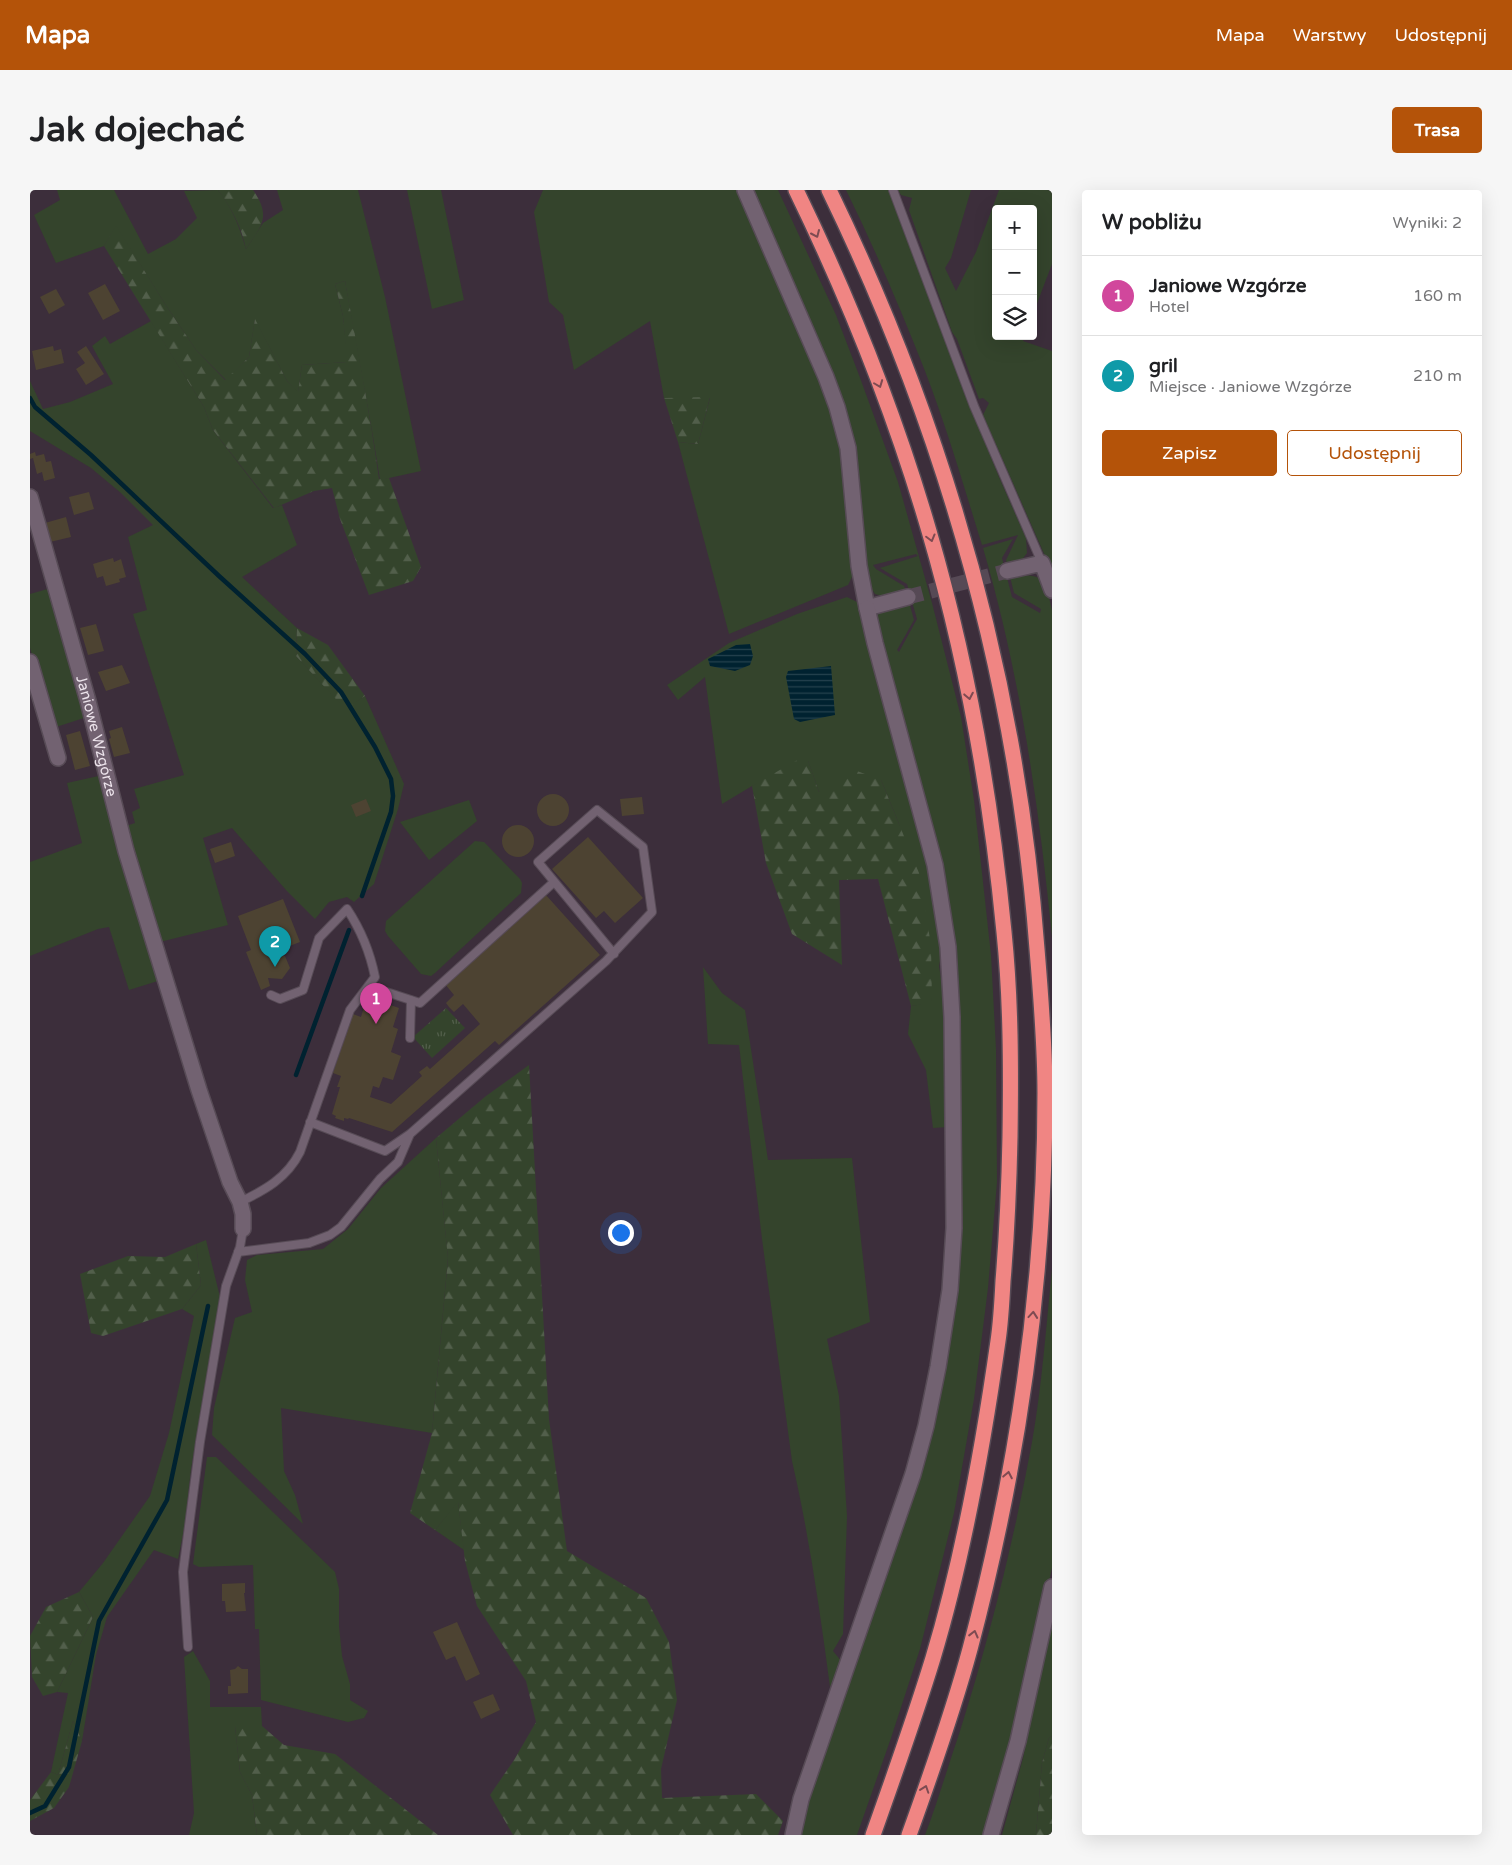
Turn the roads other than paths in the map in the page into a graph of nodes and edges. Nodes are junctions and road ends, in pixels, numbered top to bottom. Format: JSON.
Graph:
{"nodes":[{"id":1,"x":745,"y":190,"type":"edge"},
{"id":2,"x":796,"y":190,"type":"edge"},
{"id":3,"x":829,"y":190,"type":"edge"},
{"id":4,"x":893,"y":190,"type":"edge"},
{"id":5,"x":30,"y":497,"type":"edge"},
{"id":6,"x":1042,"y":563,"type":"junction"},
{"id":7,"x":1007,"y":571,"type":"tunnel mouth"},
{"id":8,"x":1052,"y":590,"type":"edge"},
{"id":9,"x":908,"y":597,"type":"tunnel mouth"},
{"id":10,"x":867,"y":608,"type":"junction"},
{"id":11,"x":30,"y":662,"type":"edge"},
{"id":12,"x":58,"y":758,"type":"dead end"},
{"id":13,"x":554,"y":882,"type":"junction"},
{"id":14,"x":614,"y":954,"type":"junction"},
{"id":15,"x":368,"y":986,"type":"junction"},
{"id":16,"x":271,"y":995,"type":"dead end"},
{"id":17,"x":411,"y":1000,"type":"junction"},
{"id":18,"x":410,"y":1038,"type":"dead end"},
{"id":19,"x":310,"y":1122,"type":"junction"},
{"id":20,"x":410,"y":1134,"type":"junction"},
{"id":21,"x":240,"y":1202,"type":"junction"},
{"id":22,"x":243,"y":1230,"type":"joint"},
{"id":23,"x":238,"y":1252,"type":"junction"},
{"id":24,"x":1052,"y":1587,"type":"edge"},
{"id":25,"x":188,"y":1647,"type":"dead end"},
{"id":26,"x":793,"y":1835,"type":"edge"},
{"id":27,"x":873,"y":1835,"type":"edge"},
{"id":28,"x":909,"y":1835,"type":"edge"},
{"id":29,"x":991,"y":1835,"type":"edge"}],
"edges":[{"from":1,"to":10,"type":"street"},
{"from":2,"to":27,"type":"highway","one_way":true},
{"from":28,"to":3,"type":"highway","one_way":true},
{"from":4,"to":6,"type":"lane"},
{"from":5,"to":21,"type":"street","name":"Janiowe Wzgórze"},
{"from":6,"to":7,"type":"street"},
{"from":6,"to":8,"type":"street"},
{"from":9,"to":10,"type":"street"},
{"from":10,"to":26,"type":"street"},
{"from":11,"to":12,"type":"street"},
{"from":13,"to":14,"type":"lane"},
{"from":13,"to":14,"type":"lane"},
{"from":13,"to":17,"type":"lane"},
{"from":14,"to":20,"type":"lane"},
{"from":15,"to":16,"type":"lane"},
{"from":15,"to":17,"type":"lane"},
{"from":15,"to":19,"type":"lane"},
{"from":17,"to":18,"type":"lane"},
{"from":19,"to":20,"type":"lane"},
{"from":19,"to":21,"type":"lane"},
{"from":20,"to":23,"type":"lane"},
{"from":21,"to":22,"type":"street","name":"Janiowe Wzgórze"},
{"from":22,"to":23,"type":"lane"},
{"from":23,"to":25,"type":"lane"},
{"from":24,"to":29,"type":"street"}]}
